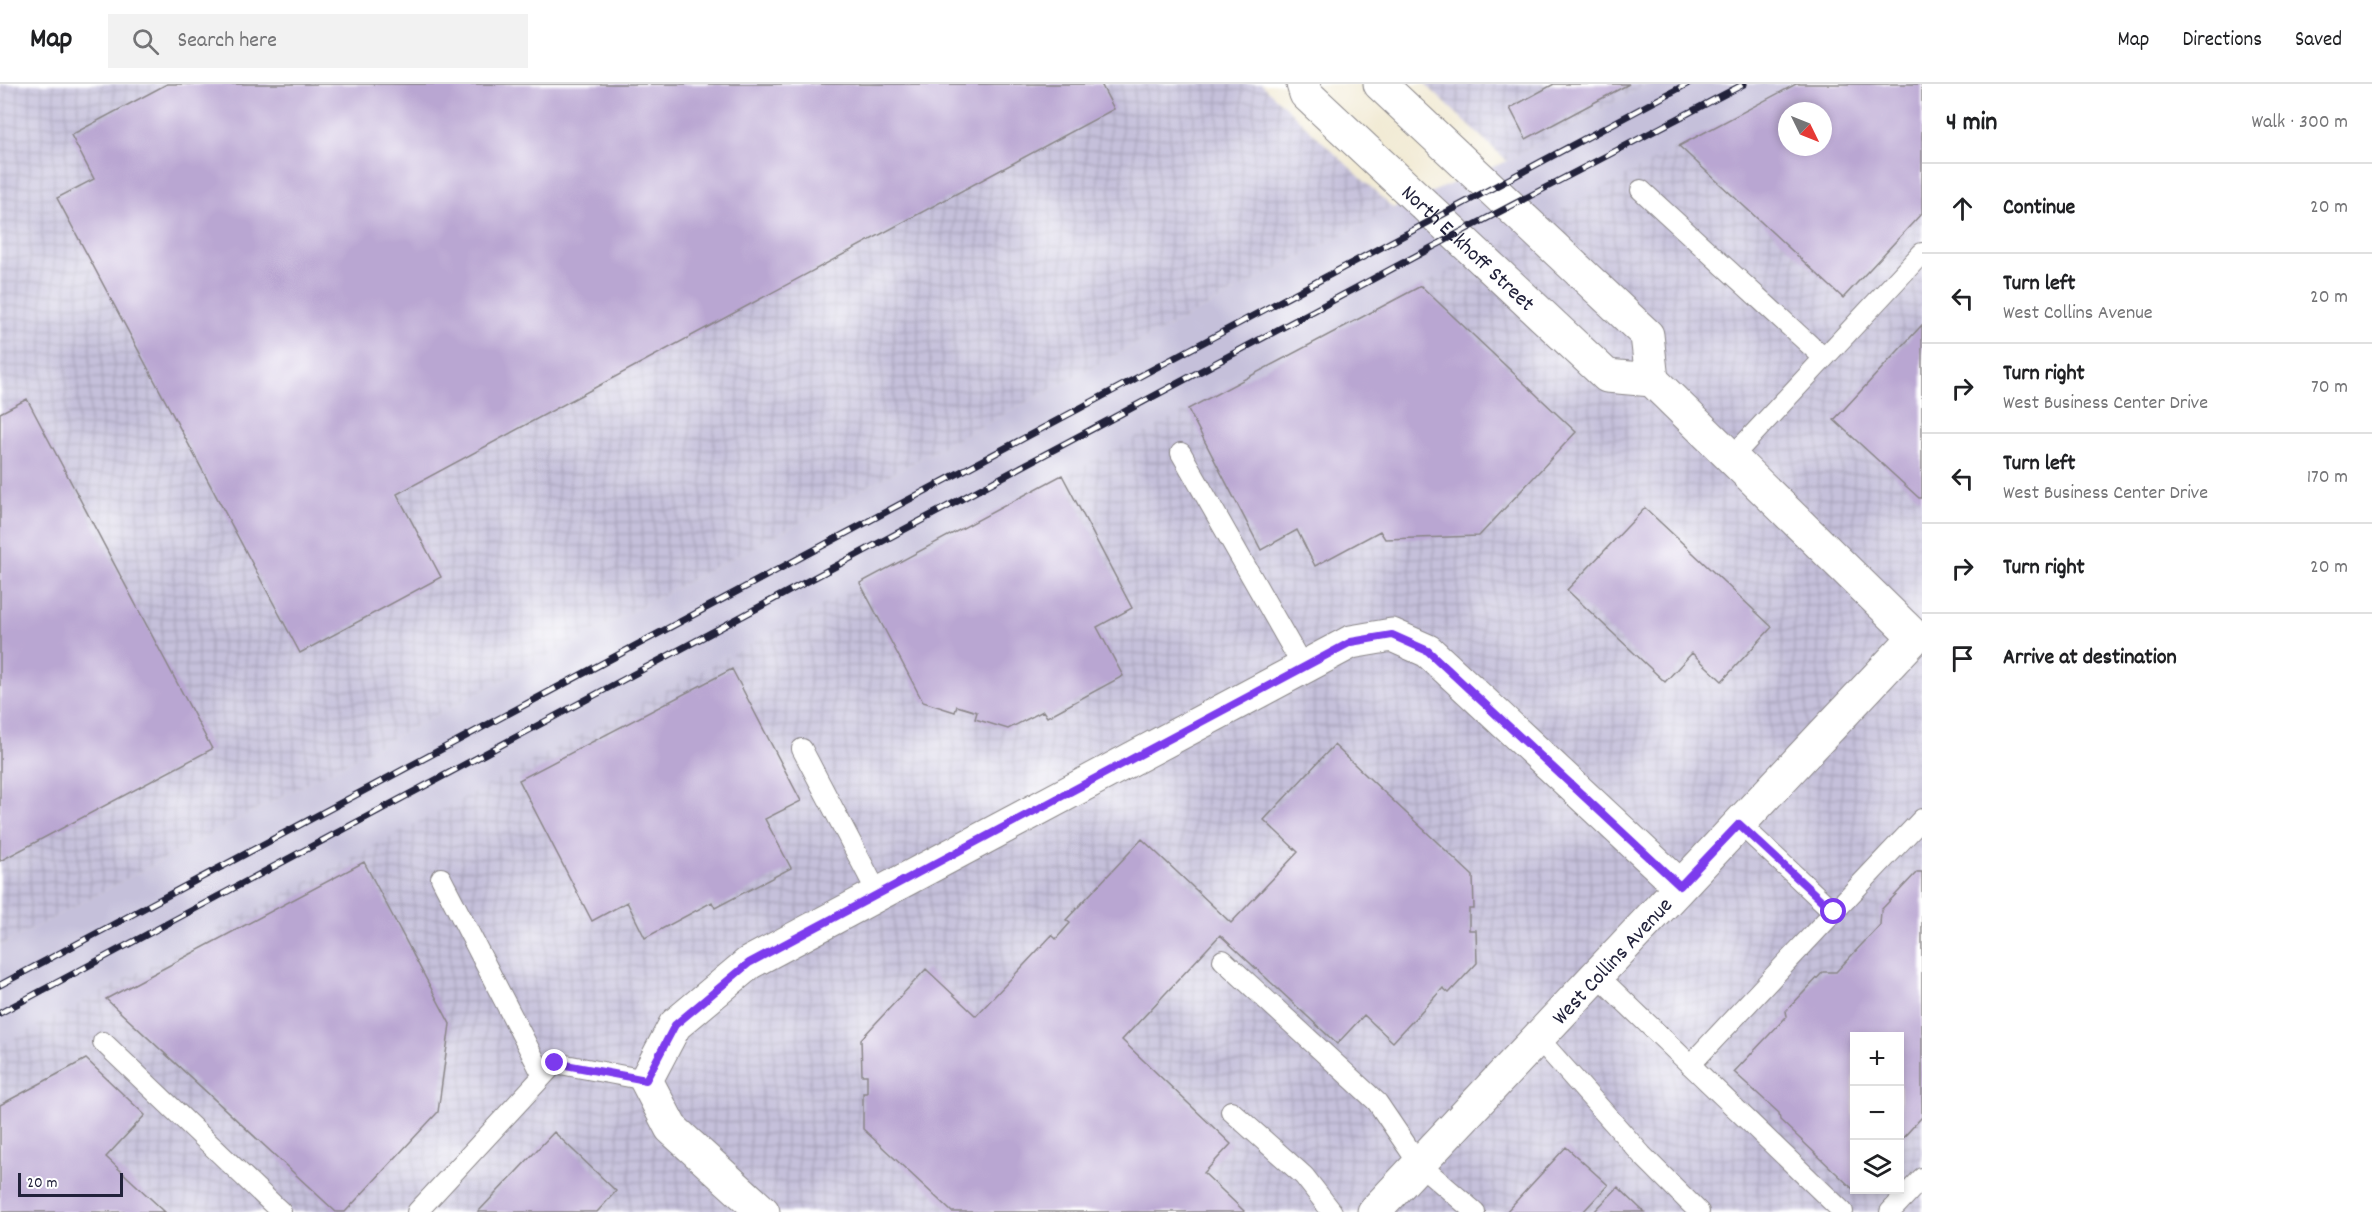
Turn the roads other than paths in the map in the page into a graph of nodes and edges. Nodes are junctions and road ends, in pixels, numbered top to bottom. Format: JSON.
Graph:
{"nodes":[{"id":1,"x":1303,"y":84,"type":"edge"},
{"id":2,"x":1380,"y":84,"type":"edge"},
{"id":3,"x":1641,"y":190,"type":"dead end"},
{"id":4,"x":1922,"y":253,"type":"edge"},
{"id":5,"x":1824,"y":358,"type":"junction"},
{"id":6,"x":1652,"y":380,"type":"junction"},
{"id":7,"x":1181,"y":453,"type":"dead end"},
{"id":8,"x":1731,"y":458,"type":"junction"},
{"id":9,"x":1920,"y":637,"type":"edge"},
{"id":10,"x":1303,"y":667,"type":"junction"},
{"id":11,"x":802,"y":749,"type":"dead end"},
{"id":12,"x":1922,"y":819,"type":"edge"},
{"id":13,"x":1739,"y":824,"type":"junction"},
{"id":14,"x":441,"y":879,"type":"dead end"},
{"id":15,"x":1680,"y":886,"type":"junction"},
{"id":16,"x":878,"y":894,"type":"junction"},
{"id":17,"x":1834,"y":912,"type":"junction"},
{"id":18,"x":1223,"y":960,"type":"dead end"},
{"id":19,"x":1597,"y":975,"type":"junction"},
{"id":20,"x":1538,"y":1038,"type":"junction"},
{"id":21,"x":102,"y":1042,"type":"dead end"},
{"id":22,"x":1690,"y":1065,"type":"junction"},
{"id":23,"x":543,"y":1076,"type":"junction"},
{"id":24,"x":646,"y":1080,"type":"junction"},
{"id":25,"x":1231,"y":1111,"type":"dead end"},
{"id":26,"x":1419,"y":1164,"type":"junction"},
{"id":27,"x":1922,"y":1178,"type":"edge"},
{"id":28,"x":281,"y":1212,"type":"edge"},
{"id":29,"x":417,"y":1212,"type":"edge"},
{"id":30,"x":763,"y":1212,"type":"edge"},
{"id":31,"x":1332,"y":1212,"type":"edge"},
{"id":32,"x":1374,"y":1212,"type":"edge"},
{"id":33,"x":1475,"y":1212,"type":"edge"},
{"id":34,"x":1699,"y":1212,"type":"edge"},
{"id":35,"x":1843,"y":1212,"type":"edge"},
{"id":36,"x":1890,"y":1212,"type":"edge"}],
"edges":[{"from":1,"to":6,"type":"street","name":"North Eckhoff Street"},
{"from":2,"to":6,"type":"street"},
{"from":3,"to":5,"type":"lane"},
{"from":4,"to":5,"type":"lane"},
{"from":5,"to":8,"type":"lane"},
{"from":6,"to":8,"type":"street"},
{"from":7,"to":10,"type":"lane"},
{"from":8,"to":9,"type":"street"},
{"from":9,"to":13,"type":"street","name":"West Collins Avenue"},
{"from":10,"to":15,"type":"street"},
{"from":10,"to":16,"type":"street"},
{"from":11,"to":16,"type":"lane"},
{"from":12,"to":17,"type":"lane"},
{"from":13,"to":15,"type":"street","name":"West Collins Avenue"},
{"from":13,"to":17,"type":"lane"},
{"from":14,"to":23,"type":"lane"},
{"from":15,"to":19,"type":"street","name":"West Collins Avenue"},
{"from":16,"to":24,"type":"street"},
{"from":17,"to":22,"type":"lane"},
{"from":18,"to":26,"type":"lane"},
{"from":19,"to":20,"type":"street","name":"West Collins Avenue"},
{"from":19,"to":22,"type":"lane"},
{"from":20,"to":26,"type":"street","name":"West Collins Avenue"},
{"from":20,"to":34,"type":"lane"},
{"from":21,"to":28,"type":"lane"},
{"from":22,"to":35,"type":"lane"},
{"from":23,"to":24,"type":"lane"},
{"from":23,"to":29,"type":"lane"},
{"from":24,"to":30,"type":"street"},
{"from":25,"to":31,"type":"lane"},
{"from":26,"to":32,"type":"street","name":"West Collins Avenue"},
{"from":26,"to":33,"type":"lane"},
{"from":27,"to":36,"type":"lane"}]}
